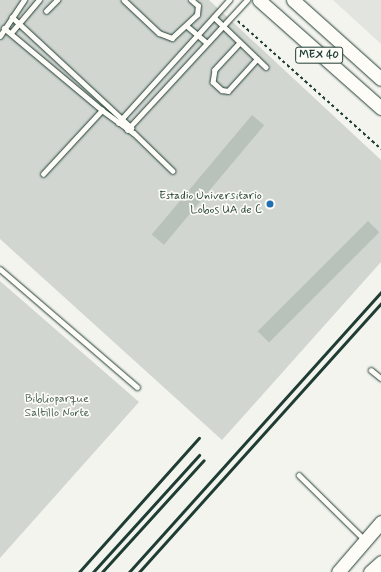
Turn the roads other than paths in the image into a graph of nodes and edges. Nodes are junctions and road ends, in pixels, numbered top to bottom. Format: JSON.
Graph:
{"nodes":[{"id":1,"x":24,"y":0,"type":"edge"},
{"id":2,"x":39,"y":0,"type":"edge"},
{"id":3,"x":57,"y":0,"type":"edge"},
{"id":4,"x":124,"y":0,"type":"edge"},
{"id":5,"x":191,"y":0,"type":"edge"},
{"id":6,"x":229,"y":0,"type":"edge"},
{"id":7,"x":247,"y":0,"type":"edge"},
{"id":8,"x":258,"y":0,"type":"edge"},
{"id":9,"x":293,"y":0,"type":"edge"},
{"id":10,"x":306,"y":6,"type":"edge"},
{"id":11,"x":46,"y":11,"type":"dead end"},
{"id":12,"x":12,"y":17,"type":"junction"},
{"id":13,"x":214,"y":17,"type":"junction"},
{"id":14,"x":19,"y":23,"type":"junction"},
{"id":15,"x":187,"y":26,"type":"junction"},
{"id":16,"x":222,"y":26,"type":"junction"},
{"id":17,"x":4,"y":28,"type":"junction"},
{"id":18,"x":11,"y":33,"type":"junction"},
{"id":19,"x":197,"y":35,"type":"junction"},
{"id":20,"x":0,"y":36,"type":"edge"},
{"id":21,"x":206,"y":42,"type":"junction"},
{"id":22,"x":240,"y":43,"type":"junction"},
{"id":23,"x":257,"y":59,"type":"junction"},
{"id":24,"x":168,"y":67,"type":"junction"},
{"id":25,"x":266,"y":67,"type":"dead end"},
{"id":26,"x":176,"y":75,"type":"junction"},
{"id":27,"x":381,"y":79,"type":"edge"},
{"id":28,"x":381,"y":108,"type":"edge"},
{"id":29,"x":102,"y":110,"type":"junction"},
{"id":30,"x":123,"y":117,"type":"junction"},
{"id":31,"x":118,"y":123,"type":"junction"},
{"id":32,"x":131,"y":126,"type":"junction"},
{"id":33,"x":127,"y":130,"type":"junction"},
{"id":34,"x":134,"y":133,"type":"junction"},
{"id":35,"x":174,"y":171,"type":"dead end"},
{"id":36,"x":43,"y":174,"type":"dead end"},
{"id":37,"x":0,"y":269,"type":"edge"},
{"id":38,"x":371,"y":370,"type":"dead end"},
{"id":39,"x":381,"y":378,"type":"edge"},
{"id":40,"x":137,"y":387,"type":"dead end"},
{"id":41,"x":300,"y":475,"type":"dead end"},
{"id":42,"x":381,"y":522,"type":"edge"},
{"id":43,"x":366,"y":540,"type":"junction"},
{"id":44,"x":381,"y":562,"type":"edge"},
{"id":45,"x":338,"y":572,"type":"edge"},
{"id":46,"x":370,"y":572,"type":"edge"}],
"edges":[{"from":1,"to":12,"type":"lane"},
{"from":2,"to":14,"type":"lane"},
{"from":3,"to":11,"type":"lane"},
{"from":4,"to":15,"type":"lane"},
{"from":5,"to":15,"type":"lane"},
{"from":6,"to":13,"type":"lane"},
{"from":7,"to":16,"type":"lane"},
{"from":8,"to":28,"type":"main road","number":"MEX 40"},
{"from":9,"to":10,"type":"main road","number":"MEX 40"},
{"from":10,"to":27,"type":"main road","number":"MEX 40"},
{"from":12,"to":14,"type":"lane"},
{"from":12,"to":17,"type":"lane"},
{"from":13,"to":16,"type":"lane"},
{"from":13,"to":19,"type":"lane"},
{"from":14,"to":18,"type":"lane"},
{"from":14,"to":30,"type":"lane"},
{"from":15,"to":19,"type":"lane"},
{"from":16,"to":21,"type":"lane"},
{"from":16,"to":22,"type":"lane"},
{"from":17,"to":18,"type":"lane"},
{"from":17,"to":20,"type":"lane"},
{"from":18,"to":29,"type":"lane"},
{"from":19,"to":21,"type":"lane"},
{"from":19,"to":24,"type":"lane"},
{"from":21,"to":26,"type":"lane"},
{"from":22,"to":23,"type":"lane"},
{"from":22,"to":23,"type":"lane"},
{"from":23,"to":25,"type":"lane"},
{"from":24,"to":26,"type":"lane"},
{"from":24,"to":30,"type":"lane"},
{"from":26,"to":32,"type":"lane"},
{"from":29,"to":31,"type":"lane"},
{"from":29,"to":36,"type":"lane"},
{"from":30,"to":31,"type":"lane"},
{"from":30,"to":32,"type":"lane"},
{"from":31,"to":33,"type":"lane"},
{"from":32,"to":33,"type":"lane"},
{"from":32,"to":34,"type":"lane"},
{"from":33,"to":34,"type":"lane"},
{"from":34,"to":35,"type":"lane"},
{"from":37,"to":40,"type":"lane"},
{"from":38,"to":39,"type":"lane"},
{"from":41,"to":43,"type":"lane"},
{"from":42,"to":43,"type":"main road"},
{"from":43,"to":45,"type":"main road"},
{"from":44,"to":46,"type":"main road"}]}
